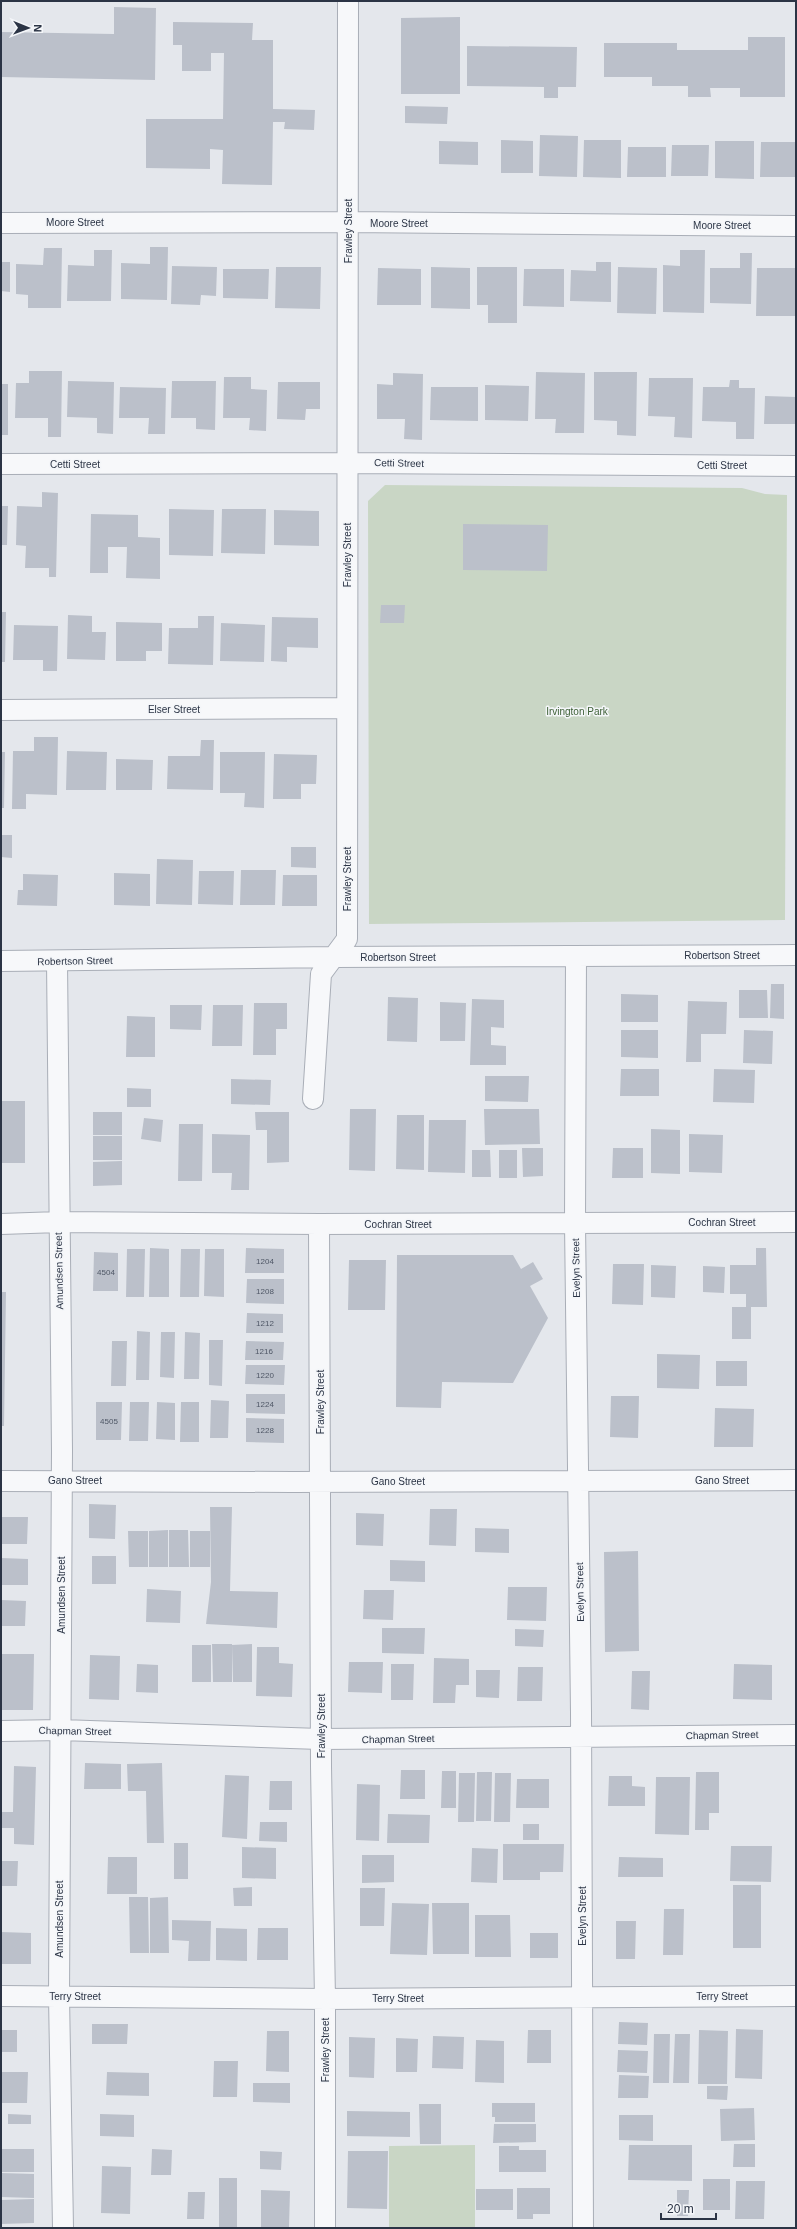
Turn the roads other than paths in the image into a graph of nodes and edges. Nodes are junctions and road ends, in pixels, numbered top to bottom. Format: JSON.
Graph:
{"nodes":[{"id":1,"x":348,"y":1,"type":"edge"},
{"id":2,"x":1,"y":222,"type":"edge"},
{"id":3,"x":348,"y":222,"type":"junction"},
{"id":4,"x":796,"y":226,"type":"edge"},
{"id":5,"x":348,"y":463,"type":"junction"},
{"id":6,"x":1,"y":464,"type":"edge"},
{"id":7,"x":796,"y":466,"type":"edge"},
{"id":8,"x":347,"y":708,"type":"junction"},
{"id":9,"x":1,"y":710,"type":"edge"},
{"id":10,"x":796,"y":955,"type":"edge"},
{"id":11,"x":576,"y":956,"type":"junction"},
{"id":12,"x":334,"y":957,"type":"junction"},
{"id":13,"x":1,"y":961,"type":"edge"},
{"id":14,"x":57,"y":961,"type":"junction"},
{"id":15,"x":313,"y":1099,"type":"dead end"},
{"id":16,"x":59,"y":1222,"type":"junction"},
{"id":17,"x":796,"y":1222,"type":"edge"},
{"id":18,"x":575,"y":1223,"type":"junction"},
{"id":19,"x":1,"y":1224,"type":"edge"},
{"id":20,"x":319,"y":1224,"type":"junction"},
{"id":21,"x":62,"y":1480,"type":"junction"},
{"id":22,"x":579,"y":1480,"type":"junction"},
{"id":23,"x":796,"y":1480,"type":"edge"},
{"id":24,"x":1,"y":1481,"type":"edge"},
{"id":25,"x":321,"y":1482,"type":"junction"},
{"id":26,"x":61,"y":1730,"type":"junction"},
{"id":27,"x":1,"y":1731,"type":"edge"},
{"id":28,"x":796,"y":1734,"type":"edge"},
{"id":29,"x":581,"y":1737,"type":"junction"},
{"id":30,"x":320,"y":1740,"type":"junction"},
{"id":31,"x":1,"y":1996,"type":"edge"},
{"id":32,"x":59,"y":1996,"type":"junction"},
{"id":33,"x":796,"y":1996,"type":"edge"},
{"id":34,"x":582,"y":1997,"type":"junction"},
{"id":35,"x":325,"y":1999,"type":"junction"},
{"id":36,"x":63,"y":2228,"type":"edge"},
{"id":37,"x":325,"y":2228,"type":"edge"},
{"id":38,"x":583,"y":2228,"type":"edge"}],
"edges":[{"from":1,"to":3,"type":"street","name":"Frawley Street"},
{"from":2,"to":3,"type":"street","name":"Moore Street"},
{"from":3,"to":4,"type":"street","name":"Moore Street"},
{"from":3,"to":5,"type":"street","name":"Frawley Street"},
{"from":5,"to":6,"type":"street","name":"Cetti Street"},
{"from":5,"to":7,"type":"street","name":"Cetti Street"},
{"from":5,"to":8,"type":"street","name":"Frawley Street"},
{"from":8,"to":9,"type":"street","name":"Elser Street"},
{"from":8,"to":12,"type":"street","name":"Frawley Street"},
{"from":10,"to":11,"type":"street","name":"Robertson Street"},
{"from":11,"to":12,"type":"street","name":"Robertson Street"},
{"from":11,"to":18,"type":"street","name":"Evelyn Street"},
{"from":12,"to":14,"type":"street","name":"Robertson Street"},
{"from":12,"to":15,"type":"street","name":"Frawley Street"},
{"from":13,"to":14,"type":"street","name":"Robertson Street"},
{"from":14,"to":16,"type":"street","name":"Amundsen Street"},
{"from":16,"to":19,"type":"street","name":"Cochran Street"},
{"from":16,"to":20,"type":"street","name":"Cochran Street"},
{"from":16,"to":21,"type":"street","name":"Amundsen Street"},
{"from":17,"to":18,"type":"street","name":"Cochran Street"},
{"from":18,"to":20,"type":"street","name":"Cochran Street"},
{"from":18,"to":22,"type":"street","name":"Evelyn Street"},
{"from":20,"to":25,"type":"street","name":"Frawley Street"},
{"from":21,"to":24,"type":"street","name":"Gano Street"},
{"from":21,"to":25,"type":"street","name":"Gano Street"},
{"from":21,"to":26,"type":"street","name":"Amundsen Street"},
{"from":22,"to":23,"type":"street","name":"Gano Street"},
{"from":22,"to":25,"type":"street","name":"Gano Street"},
{"from":22,"to":29,"type":"street","name":"Evelyn Street"},
{"from":25,"to":30,"type":"street","name":"Frawley Street"},
{"from":26,"to":27,"type":"street","name":"Chapman Street"},
{"from":26,"to":30,"type":"street","name":"Chapman Street"},
{"from":26,"to":32,"type":"street","name":"Amundsen Street"},
{"from":28,"to":29,"type":"street","name":"Chapman Street"},
{"from":29,"to":30,"type":"street","name":"Chapman Street"},
{"from":29,"to":34,"type":"street","name":"Evelyn Street"},
{"from":30,"to":35,"type":"street","name":"Frawley Street"},
{"from":31,"to":32,"type":"street","name":"Terry Street"},
{"from":32,"to":35,"type":"street","name":"Terry Street"},
{"from":32,"to":36,"type":"street","name":"Amundsen Street"},
{"from":33,"to":34,"type":"street","name":"Terry Street"},
{"from":34,"to":35,"type":"street","name":"Terry Street"},
{"from":34,"to":38,"type":"street","name":"Evelyn Street"},
{"from":35,"to":37,"type":"street","name":"Frawley Street"}]}
